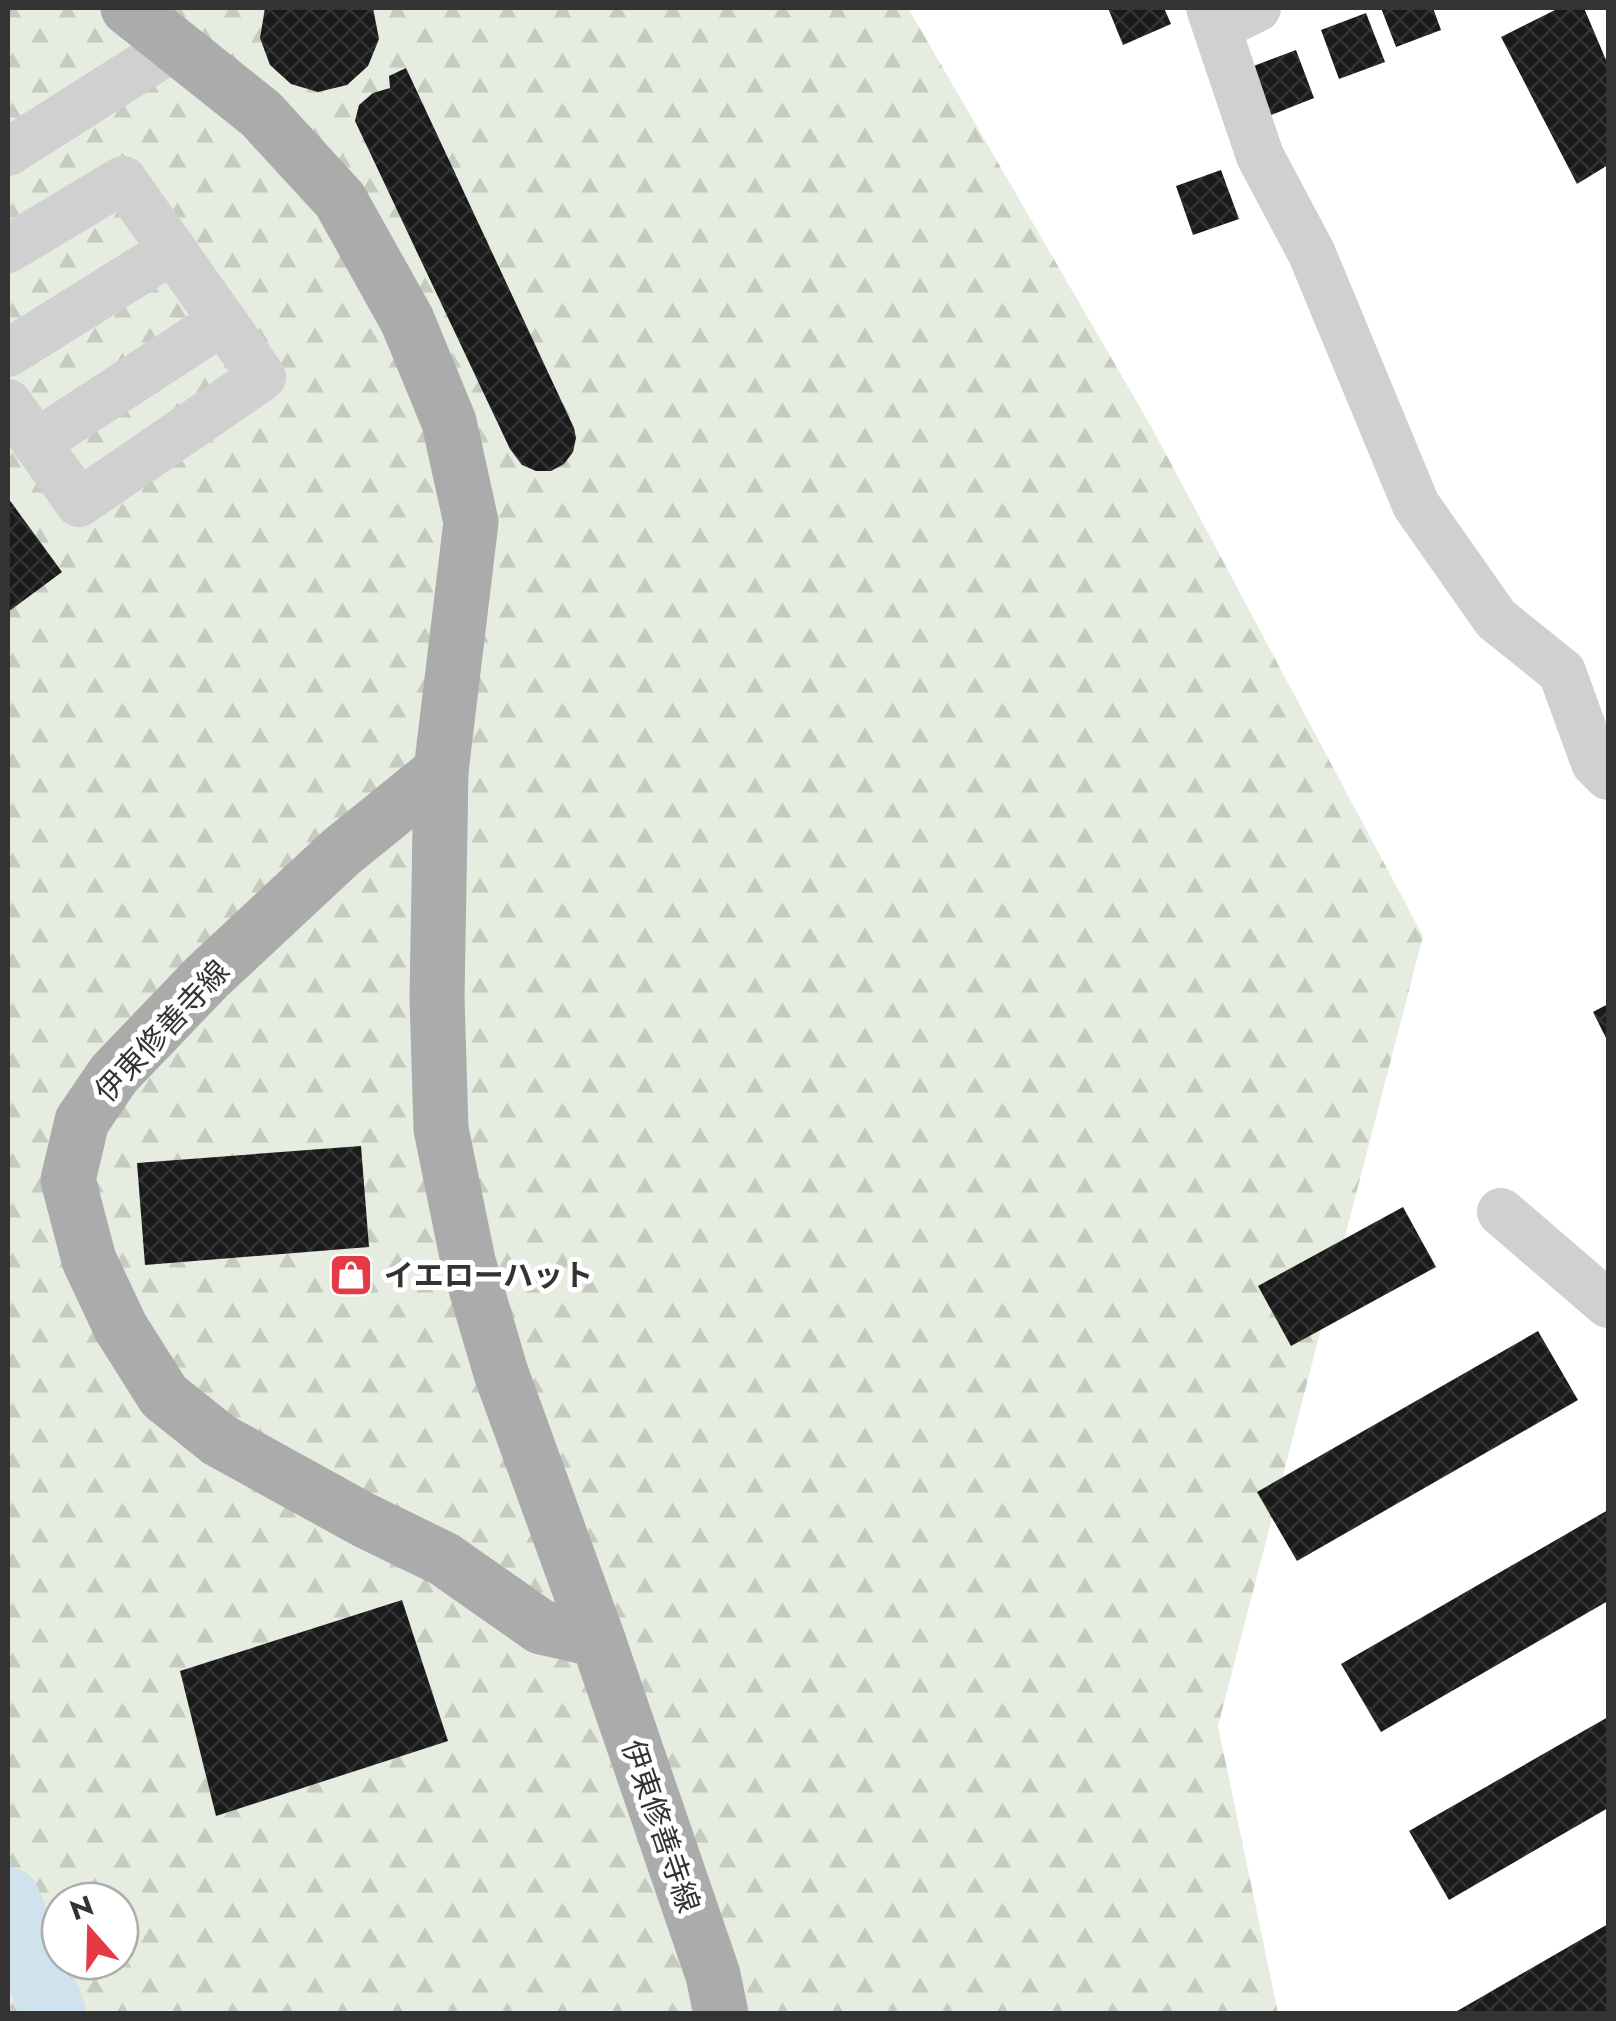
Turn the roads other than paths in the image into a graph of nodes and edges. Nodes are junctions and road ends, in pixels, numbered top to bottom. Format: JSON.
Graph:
{"nodes":[{"id":1,"x":128,"y":8,"type":"edge"},
{"id":2,"x":1229,"y":14,"type":"edge"},
{"id":3,"x":175,"y":46,"type":"junction"},
{"id":4,"x":8,"y":152,"type":"edge"},
{"id":5,"x":8,"y":250,"type":"edge"},
{"id":6,"x":173,"y":250,"type":"junction"},
{"id":7,"x":223,"y":321,"type":"junction"},
{"id":8,"x":8,"y":353,"type":"edge"},
{"id":9,"x":8,"y":404,"type":"edge"},
{"id":10,"x":36,"y":444,"type":"junction"},
{"id":11,"x":441,"y":771,"type":"junction"},
{"id":12,"x":1608,"y":776,"type":"edge"},
{"id":13,"x":1502,"y":1212,"type":"dead end"},
{"id":14,"x":1608,"y":1304,"type":"edge"},
{"id":15,"x":598,"y":1640,"type":"junction"},
{"id":16,"x":722,"y":2014,"type":"edge"}],
"edges":[{"from":1,"to":3,"type":"main road","name":"伊東修善寺線"},
{"from":2,"to":12,"type":"street"},
{"from":3,"to":4,"type":"street"},
{"from":3,"to":11,"type":"main road","name":"伊東修善寺線"},
{"from":5,"to":6,"type":"street"},
{"from":6,"to":7,"type":"street"},
{"from":6,"to":8,"type":"street"},
{"from":7,"to":10,"type":"street"},
{"from":7,"to":10,"type":"street"},
{"from":9,"to":10,"type":"street"},
{"from":11,"to":15,"type":"main road","name":"伊東修善寺線"},
{"from":11,"to":15,"type":"main road","name":"伊東修善寺線"},
{"from":13,"to":14,"type":"street"},
{"from":15,"to":16,"type":"main road","name":"伊東修善寺線"}]}
